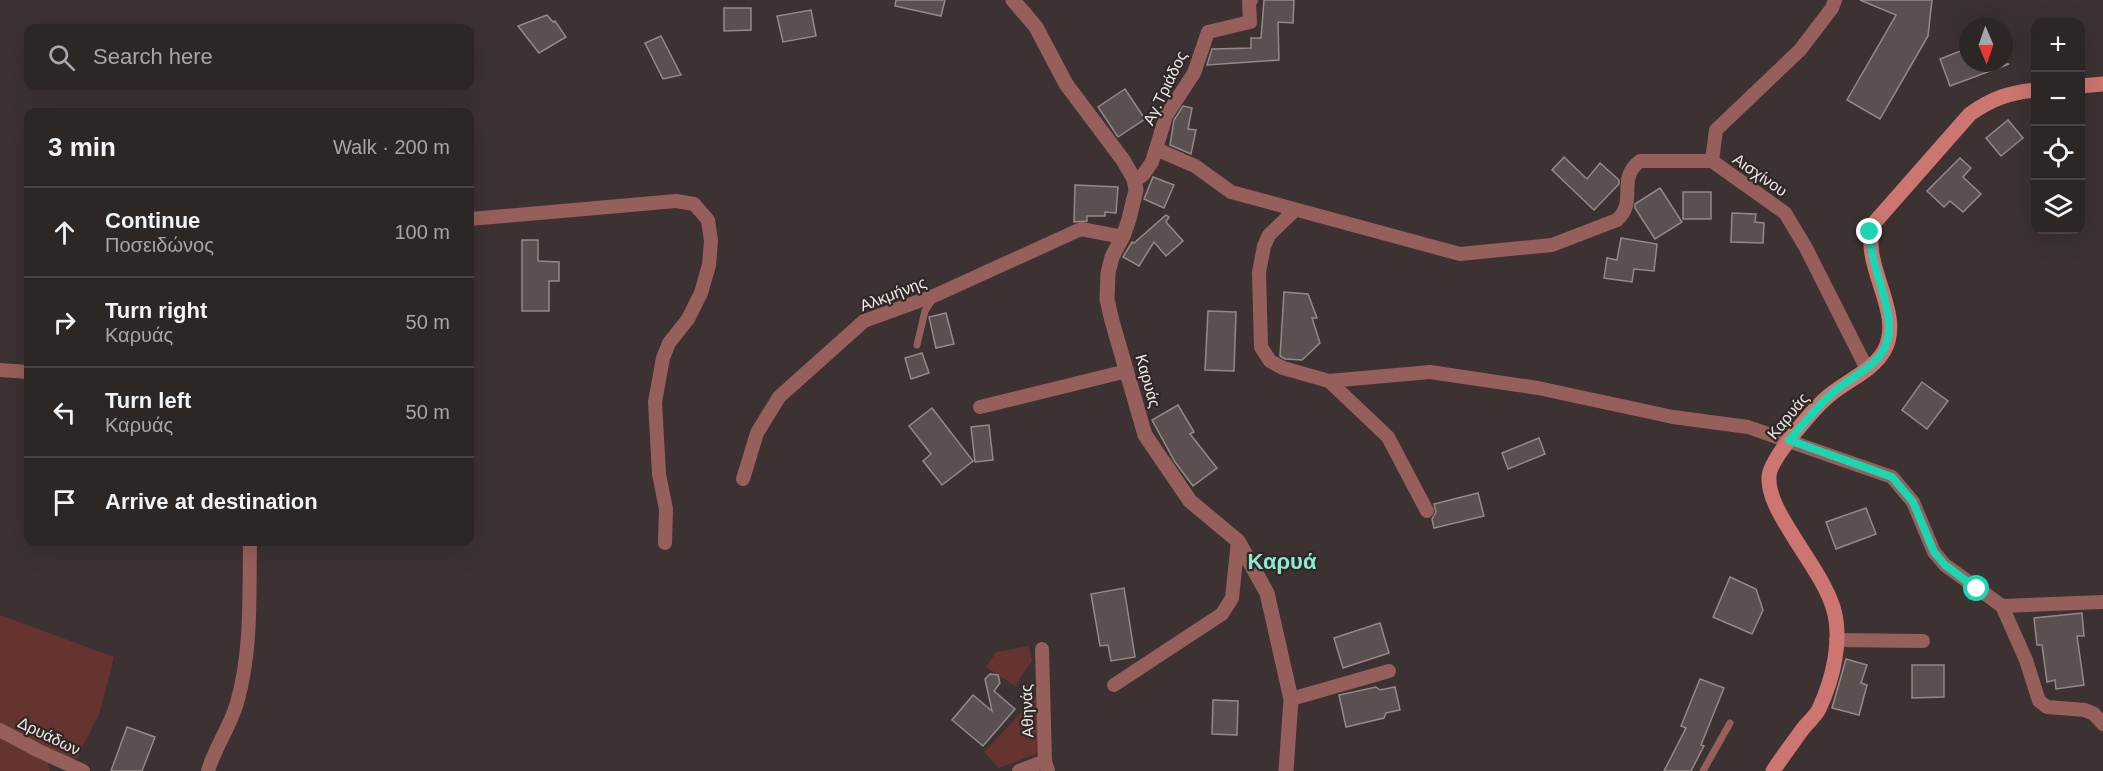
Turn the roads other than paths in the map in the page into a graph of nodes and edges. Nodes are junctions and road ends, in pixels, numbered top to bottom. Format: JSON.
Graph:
{"nodes":[{"id":1,"x":1013,"y":0,"type":"edge"},
{"id":2,"x":1251,"y":0,"type":"edge"},
{"id":3,"x":1835,"y":0,"type":"edge"},
{"id":4,"x":2103,"y":84,"type":"edge"},
{"id":5,"x":2085,"y":86,"type":"edge"},
{"id":6,"x":2031,"y":91,"type":"edge"},
{"id":7,"x":1156,"y":149,"type":"junction"},
{"id":8,"x":1712,"y":161,"type":"junction"},
{"id":9,"x":1135,"y":181,"type":"junction"},
{"id":10,"x":1295,"y":210,"type":"junction"},
{"id":11,"x":474,"y":219,"type":"edge"},
{"id":12,"x":1123,"y":237,"type":"junction"},
{"id":13,"x":936,"y":295,"type":"junction"},
{"id":14,"x":917,"y":345,"type":"dead end"},
{"id":15,"x":1867,"y":369,"type":"junction"},
{"id":16,"x":0,"y":370,"type":"edge"},
{"id":17,"x":24,"y":372,"type":"edge"},
{"id":18,"x":1126,"y":372,"type":"junction"},
{"id":19,"x":1329,"y":381,"type":"junction"},
{"id":20,"x":980,"y":407,"type":"dead end"},
{"id":21,"x":1789,"y":440,"type":"junction"},
{"id":22,"x":743,"y":479,"type":"dead end"},
{"id":23,"x":1427,"y":511,"type":"dead end"},
{"id":24,"x":1238,"y":541,"type":"junction"},
{"id":25,"x":665,"y":543,"type":"dead end"},
{"id":26,"x":250,"y":546,"type":"edge"},
{"id":27,"x":2103,"y":602,"type":"edge"},
{"id":28,"x":2002,"y":606,"type":"junction"},
{"id":29,"x":1836,"y":640,"type":"junction"},
{"id":30,"x":1923,"y":640,"type":"dead end"},
{"id":31,"x":1041,"y":649,"type":"dead end"},
{"id":32,"x":1389,"y":671,"type":"dead end"},
{"id":33,"x":1114,"y":685,"type":"dead end"},
{"id":34,"x":1291,"y":699,"type":"junction"},
{"id":35,"x":1730,"y":723,"type":"dead end"},
{"id":36,"x":2103,"y":724,"type":"edge"},
{"id":37,"x":0,"y":730,"type":"edge"},
{"id":38,"x":1047,"y":766,"type":"edge"},
{"id":39,"x":83,"y":771,"type":"edge"},
{"id":40,"x":208,"y":771,"type":"edge"},
{"id":41,"x":1019,"y":771,"type":"edge"},
{"id":42,"x":1286,"y":771,"type":"edge"},
{"id":43,"x":1703,"y":771,"type":"edge"},
{"id":44,"x":1773,"y":771,"type":"edge"}],
"edges":[{"from":1,"to":9,"type":"street"},
{"from":2,"to":7,"type":"street","name":"Αγ.Τριάδος"},
{"from":3,"to":8,"type":"street","name":"Αισχίνου"},
{"from":4,"to":5,"type":"main road"},
{"from":6,"to":15,"type":"main road","name":"Καρυάς"},
{"from":7,"to":9,"type":"street","name":"Αγ.Τριάδος"},
{"from":7,"to":10,"type":"street"},
{"from":8,"to":10,"type":"street"},
{"from":8,"to":15,"type":"street","name":"Αισχίνου"},
{"from":9,"to":12,"type":"street","name":"Καρυάς"},
{"from":10,"to":19,"type":"street"},
{"from":11,"to":25,"type":"street"},
{"from":12,"to":13,"type":"street","name":"Αλκμήνης"},
{"from":12,"to":18,"type":"street","name":"Καρυάς"},
{"from":13,"to":14,"type":"lane"},
{"from":13,"to":22,"type":"street","name":"Αλκμήνης"},
{"from":15,"to":21,"type":"main road","name":"Καρυάς"},
{"from":16,"to":17,"type":"street"},
{"from":18,"to":20,"type":"street"},
{"from":18,"to":24,"type":"street","name":"Καρυάς"},
{"from":19,"to":21,"type":"street"},
{"from":19,"to":23,"type":"street"},
{"from":21,"to":28,"type":"street"},
{"from":21,"to":29,"type":"main road","name":"Καρυάς"},
{"from":24,"to":33,"type":"street"},
{"from":24,"to":34,"type":"street","name":"Καρυάς"},
{"from":26,"to":40,"type":"street"},
{"from":27,"to":28,"type":"street"},
{"from":28,"to":36,"type":"street"},
{"from":29,"to":30,"type":"street"},
{"from":29,"to":44,"type":"main road","name":"Καρυάς"},
{"from":31,"to":38,"type":"street","name":"Αθηνάς"},
{"from":32,"to":34,"type":"street"},
{"from":34,"to":42,"type":"street","name":"Καρυάς"},
{"from":35,"to":43,"type":"lane"},
{"from":37,"to":39,"type":"street","name":"Δρυάδων"},
{"from":38,"to":41,"type":"street"}]}
